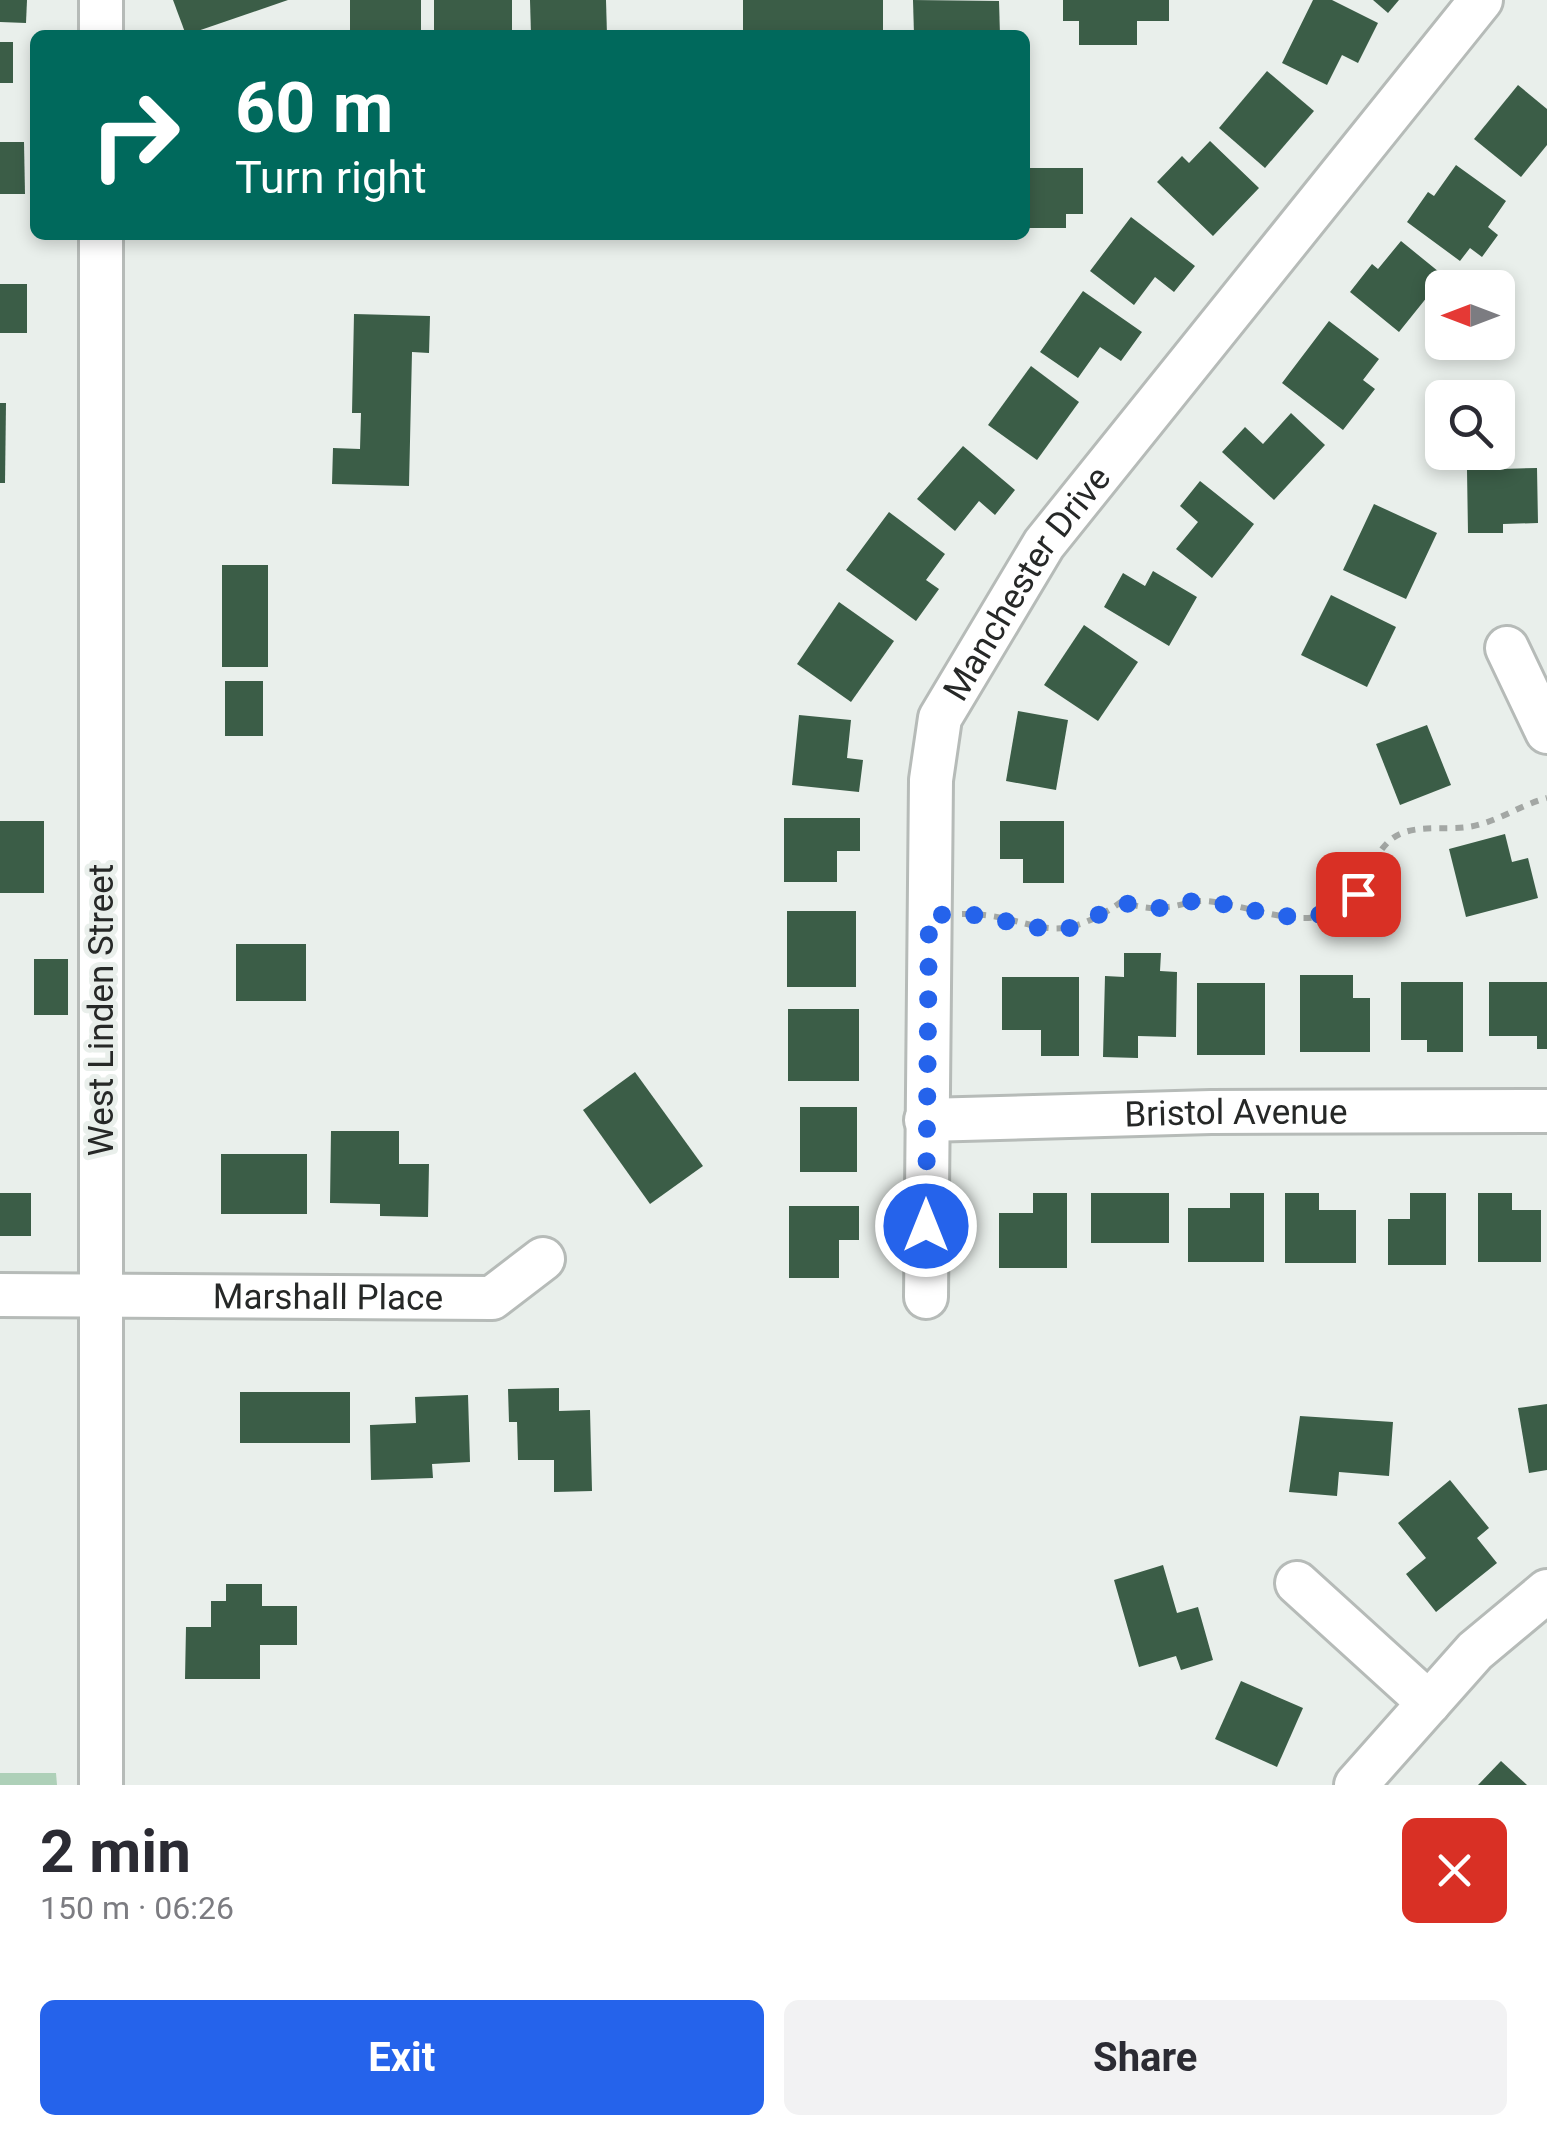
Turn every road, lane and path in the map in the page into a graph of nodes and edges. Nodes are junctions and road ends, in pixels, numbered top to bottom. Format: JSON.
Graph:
{"nodes":[{"id":1,"x":102,"y":0,"type":"edge"},
{"id":2,"x":1481,"y":0,"type":"edge"},
{"id":3,"x":102,"y":30,"type":"edge"},
{"id":4,"x":102,"y":240,"type":"edge"},
{"id":5,"x":1508,"y":648,"type":"dead end"},
{"id":6,"x":1547,"y":732,"type":"edge"},
{"id":7,"x":1547,"y":798,"type":"edge"},
{"id":8,"x":929,"y":915,"type":"junction"},
{"id":9,"x":1547,"y":1111,"type":"edge"},
{"id":10,"x":926,"y":1120,"type":"junction"},
{"id":11,"x":543,"y":1258,"type":"dead end"},
{"id":12,"x":0,"y":1295,"type":"edge"},
{"id":13,"x":100,"y":1295,"type":"junction"},
{"id":14,"x":926,"y":1298,"type":"dead end"},
{"id":15,"x":1298,"y":1582,"type":"dead end"},
{"id":16,"x":1547,"y":1591,"type":"edge"},
{"id":17,"x":1429,"y":1703,"type":"junction"},
{"id":18,"x":101,"y":1785,"type":"edge"},
{"id":19,"x":1356,"y":1785,"type":"edge"}],
"edges":[{"from":1,"to":3,"type":"street"},
{"from":2,"to":8,"type":"street","name":"Manchester Drive"},
{"from":4,"to":13,"type":"street","name":"West Linden Street"},
{"from":5,"to":6,"type":"street"},
{"from":7,"to":8,"type":"path"},
{"from":8,"to":10,"type":"street","name":"Manchester Drive"},
{"from":9,"to":10,"type":"street","name":"Bristol Avenue"},
{"from":10,"to":14,"type":"street","name":"Manchester Drive"},
{"from":11,"to":13,"type":"street","name":"Marshall Place"},
{"from":12,"to":13,"type":"street","name":"Marshall Place"},
{"from":13,"to":18,"type":"street","name":"West Linden Street"},
{"from":15,"to":17,"type":"street"},
{"from":16,"to":17,"type":"street"},
{"from":17,"to":19,"type":"street"}]}
